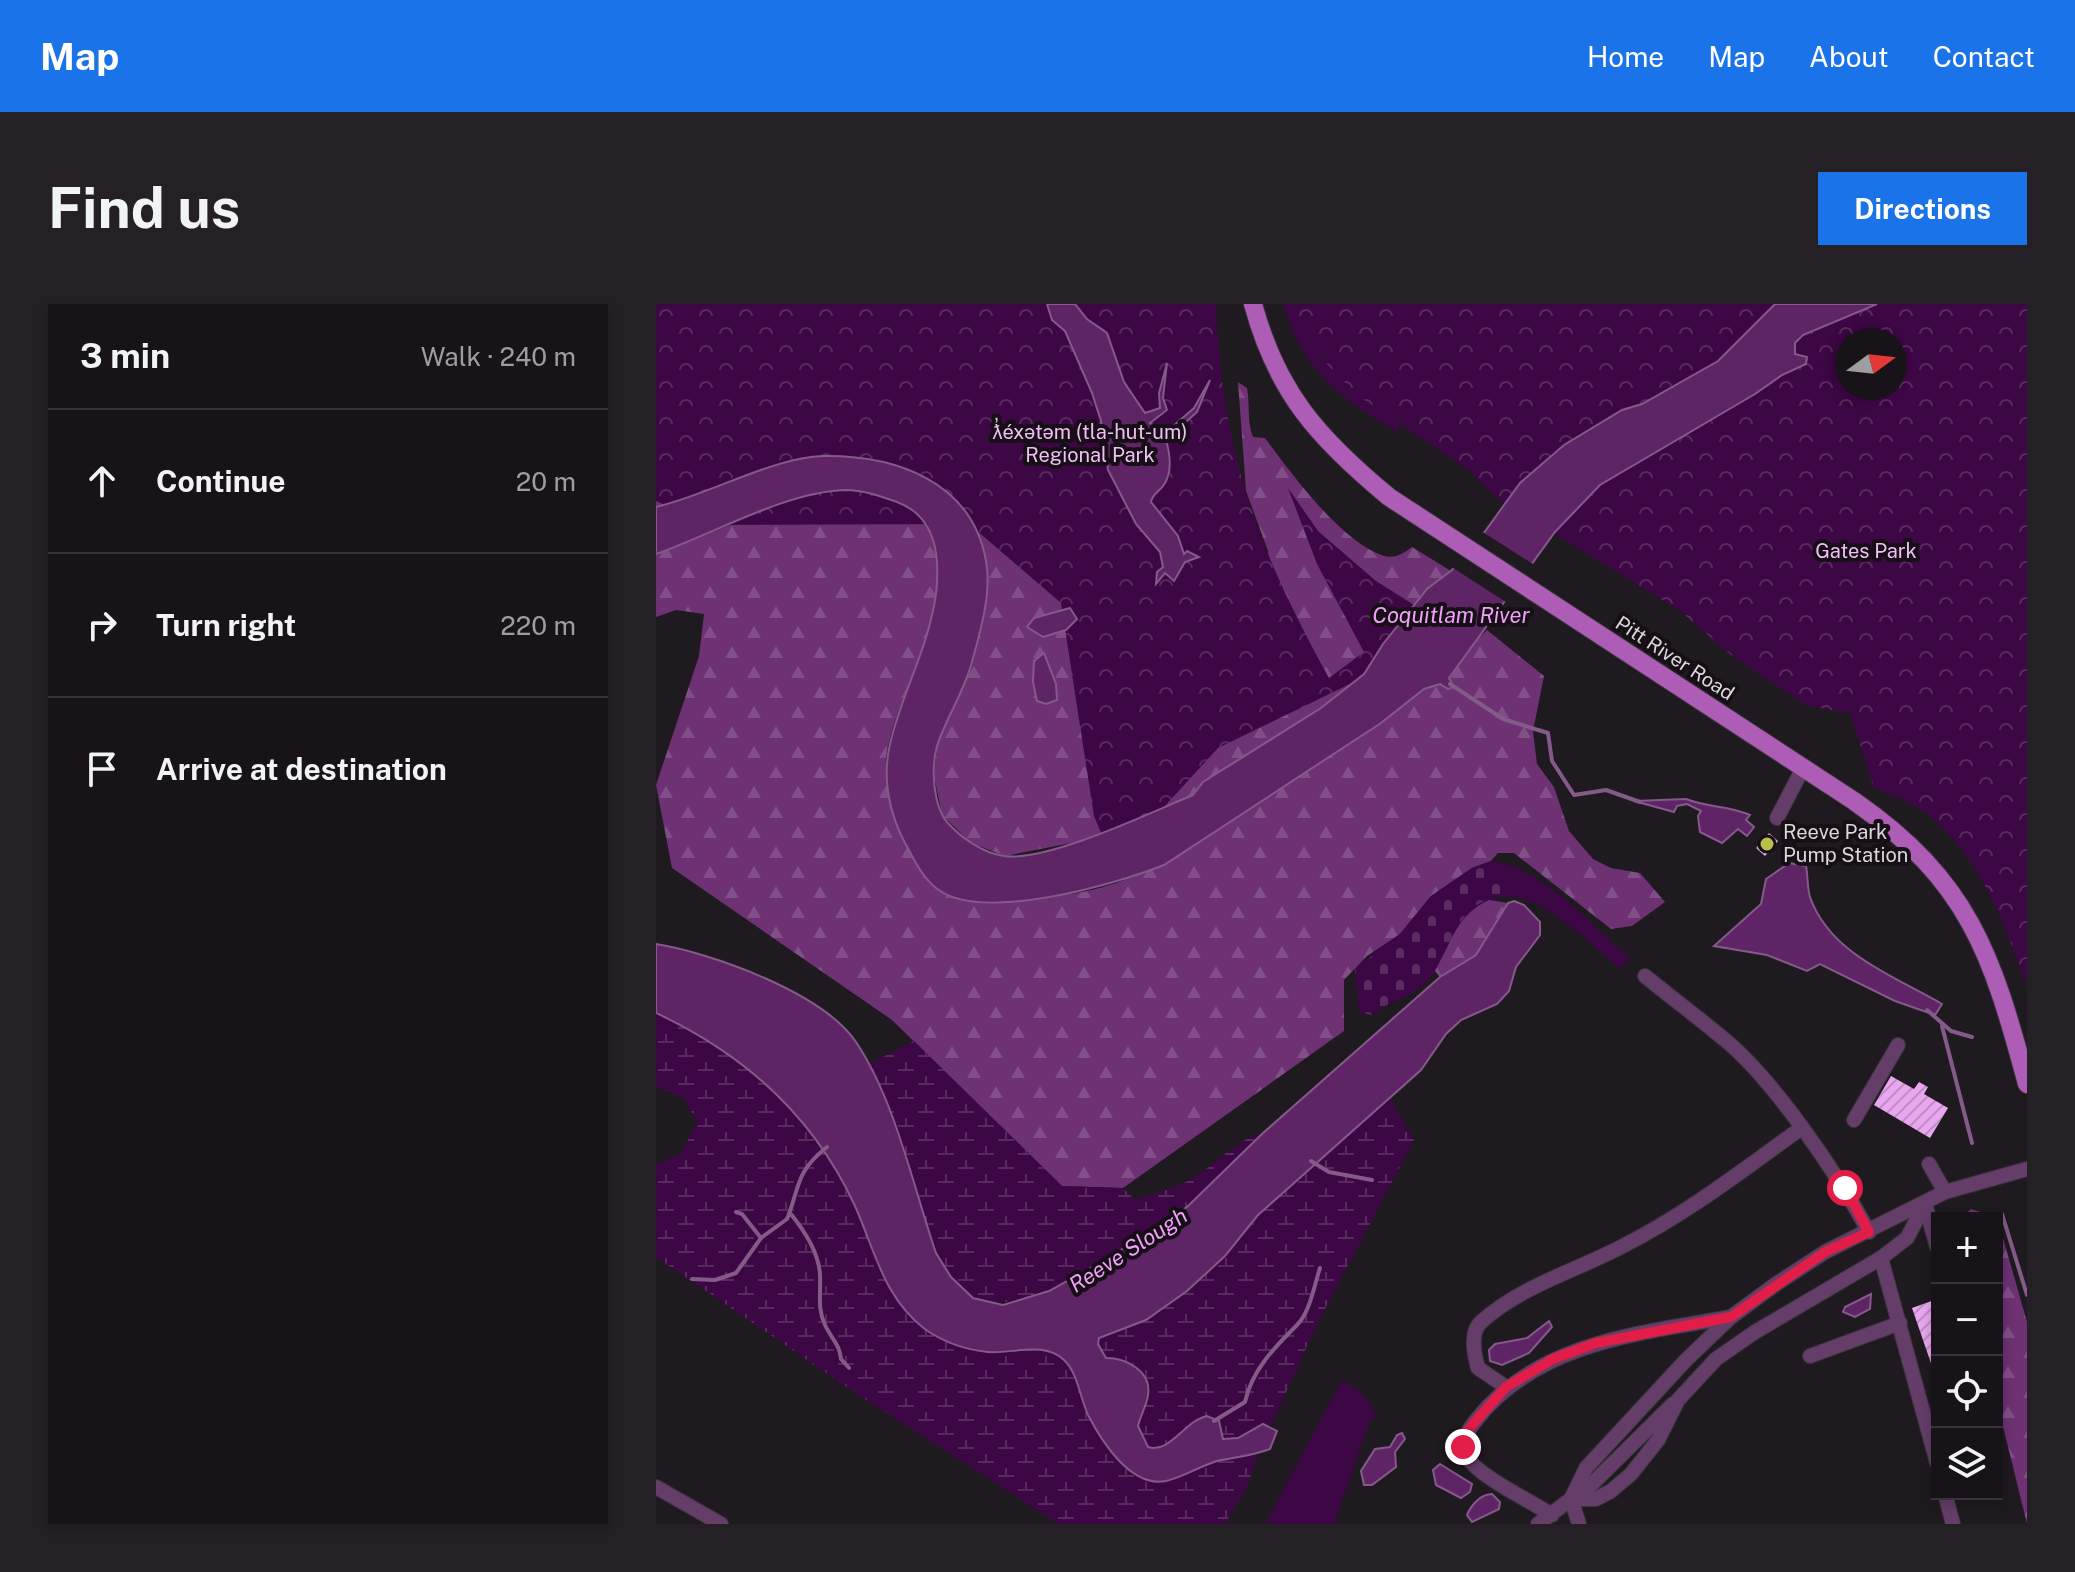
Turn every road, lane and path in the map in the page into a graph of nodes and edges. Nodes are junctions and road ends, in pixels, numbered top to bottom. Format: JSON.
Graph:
{"nodes":[{"id":1,"x":1253,"y":304,"type":"edge"},
{"id":2,"x":1803,"y":768,"type":"junction"},
{"id":3,"x":1777,"y":818,"type":"dead end"},
{"id":4,"x":1645,"y":976,"type":"dead end"},
{"id":5,"x":1898,"y":1045,"type":"dead end"},
{"id":6,"x":2027,"y":1084,"type":"edge"},
{"id":7,"x":1854,"y":1120,"type":"dead end"},
{"id":8,"x":1800,"y":1129,"type":"junction"},
{"id":9,"x":1929,"y":1164,"type":"dead end"},
{"id":10,"x":2027,"y":1169,"type":"edge"},
{"id":11,"x":1945,"y":1192,"type":"junction"},
{"id":12,"x":1925,"y":1204,"type":"junction"},
{"id":13,"x":1931,"y":1226,"type":"edge"},
{"id":14,"x":1869,"y":1232,"type":"junction"},
{"id":15,"x":1881,"y":1258,"type":"junction"},
{"id":16,"x":1731,"y":1317,"type":"junction"},
{"id":17,"x":1900,"y":1323,"type":"junction"},
{"id":18,"x":1810,"y":1356,"type":"dead end"},
{"id":19,"x":1506,"y":1387,"type":"junction"},
{"id":20,"x":1678,"y":1400,"type":"junction"},
{"id":21,"x":1931,"y":1440,"type":"edge"},
{"id":22,"x":656,"y":1487,"type":"edge"},
{"id":23,"x":1571,"y":1499,"type":"junction"},
{"id":24,"x":1947,"y":1500,"type":"edge"},
{"id":25,"x":1552,"y":1515,"type":"junction"},
{"id":26,"x":721,"y":1524,"type":"edge"},
{"id":27,"x":1538,"y":1524,"type":"edge"},
{"id":28,"x":1579,"y":1524,"type":"edge"},
{"id":29,"x":1953,"y":1524,"type":"edge"}],
"edges":[{"from":1,"to":2,"type":"main road","name":"Pitt River Road"},
{"from":2,"to":3,"type":"lane"},
{"from":2,"to":6,"type":"main road","name":"Pitt River Road"},
{"from":4,"to":8,"type":"lane"},
{"from":5,"to":7,"type":"lane"},
{"from":8,"to":14,"type":"lane"},
{"from":8,"to":19,"type":"lane"},
{"from":9,"to":11,"type":"lane"},
{"from":10,"to":11,"type":"lane"},
{"from":11,"to":12,"type":"lane"},
{"from":12,"to":13,"type":"lane"},
{"from":12,"to":14,"type":"lane"},
{"from":12,"to":15,"type":"lane"},
{"from":14,"to":16,"type":"lane"},
{"from":15,"to":17,"type":"lane"},
{"from":15,"to":20,"type":"lane"},
{"from":16,"to":19,"type":"lane"},
{"from":16,"to":23,"type":"lane"},
{"from":17,"to":18,"type":"lane"},
{"from":17,"to":21,"type":"lane"},
{"from":19,"to":25,"type":"lane"},
{"from":20,"to":23,"type":"lane"},
{"from":20,"to":23,"type":"lane"},
{"from":22,"to":26,"type":"lane"},
{"from":23,"to":25,"type":"lane"},
{"from":23,"to":28,"type":"lane"},
{"from":24,"to":29,"type":"lane"},
{"from":25,"to":27,"type":"lane"}]}
